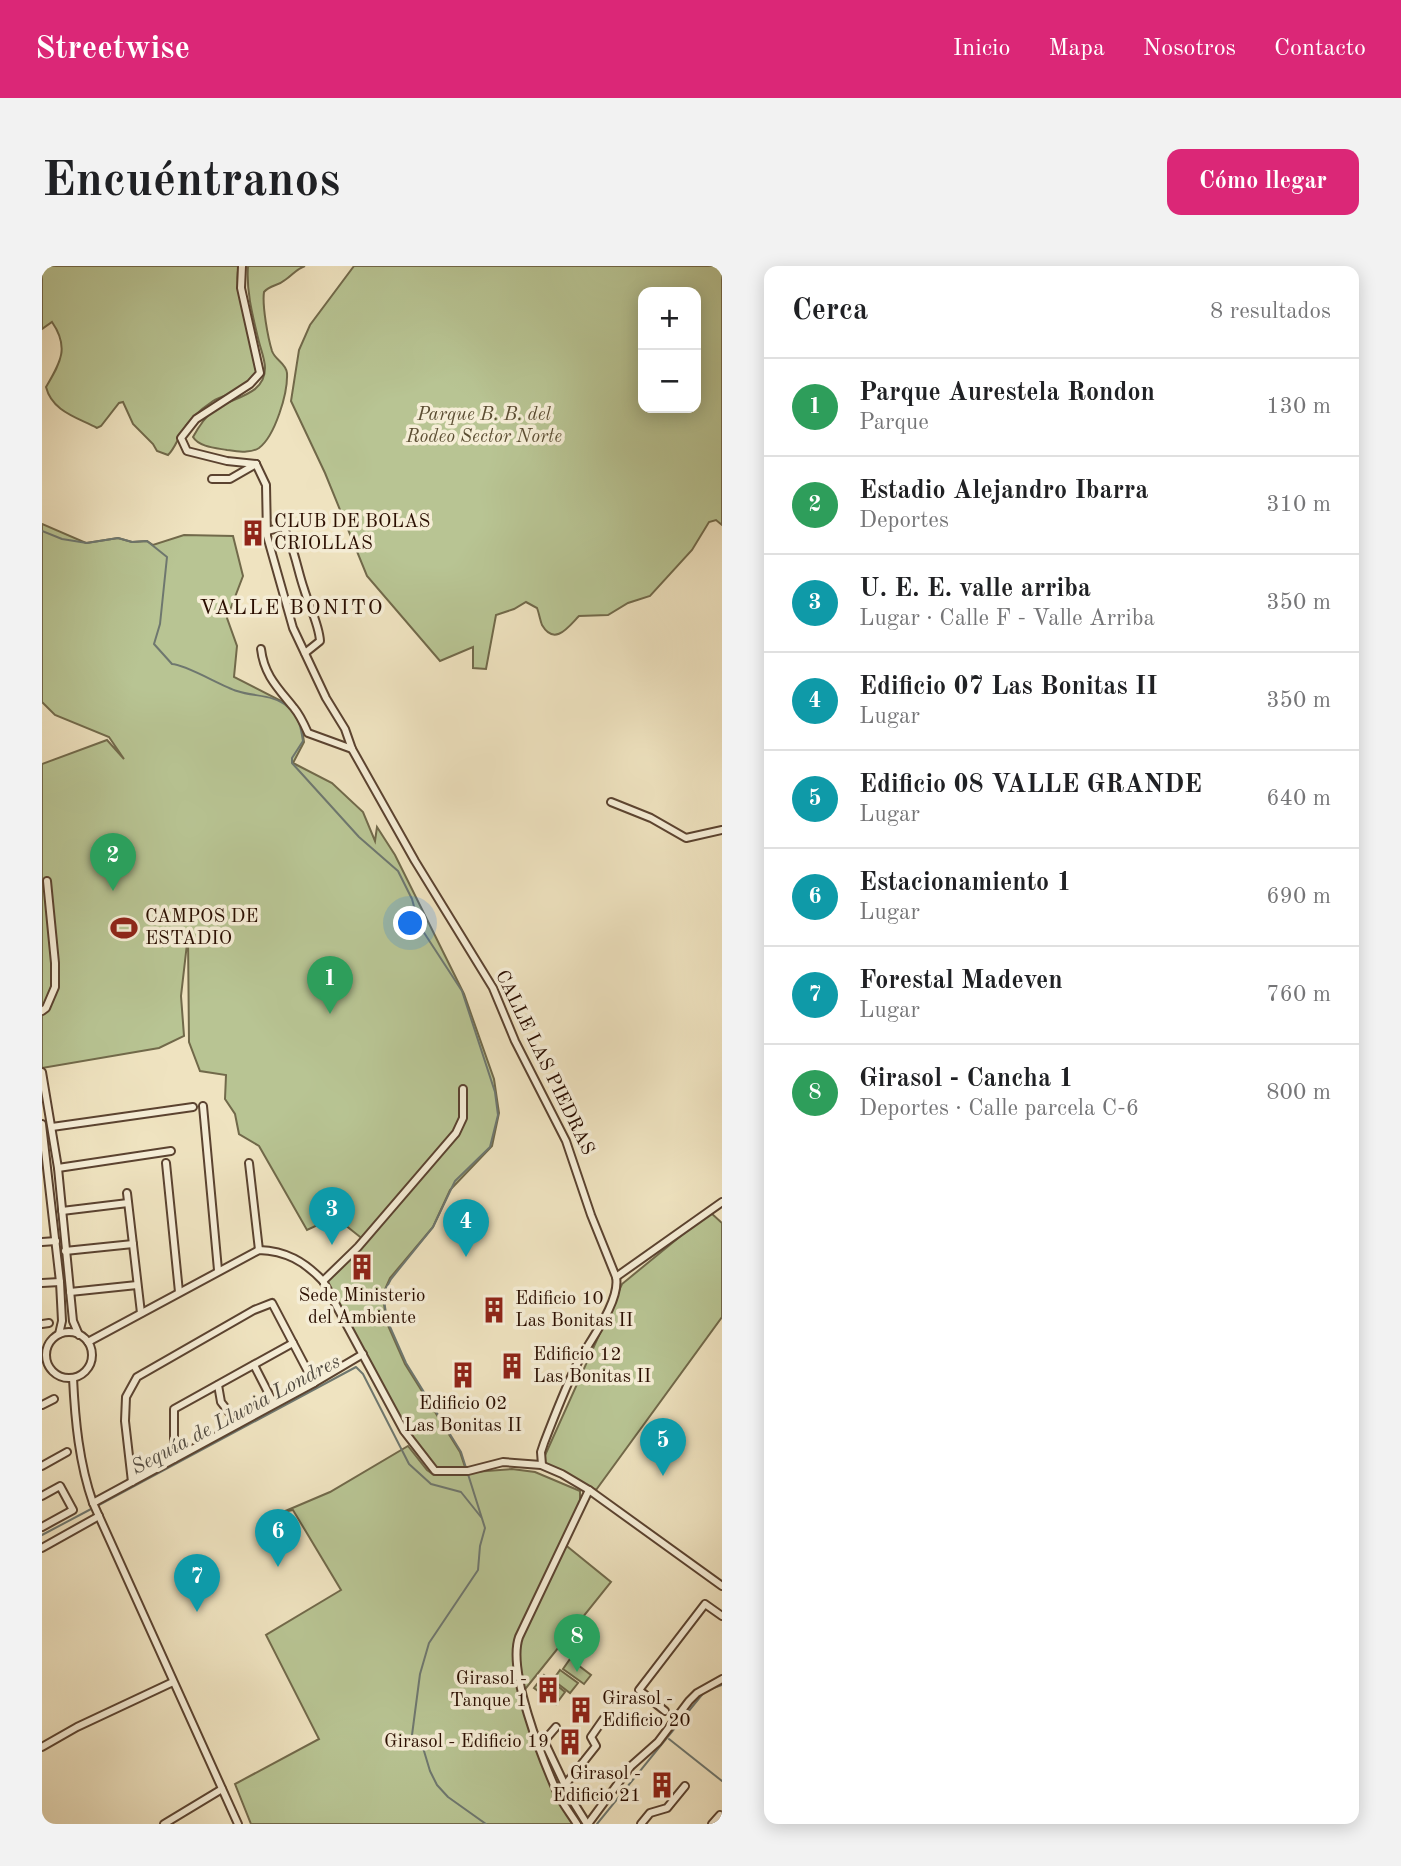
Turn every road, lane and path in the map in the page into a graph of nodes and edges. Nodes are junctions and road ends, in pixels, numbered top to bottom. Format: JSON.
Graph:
{"nodes":[{"id":1,"x":242,"y":266,"type":"edge"},
{"id":2,"x":256,"y":464,"type":"junction"},
{"id":3,"x":212,"y":479,"type":"dead end"},
{"id":4,"x":267,"y":531,"type":"junction"},
{"id":5,"x":261,"y":649,"type":"dead end"},
{"id":6,"x":305,"y":653,"type":"junction"},
{"id":7,"x":352,"y":749,"type":"junction"},
{"id":8,"x":611,"y":802,"type":"dead end"},
{"id":9,"x":722,"y":830,"type":"edge"},
{"id":10,"x":47,"y":881,"type":"dead end"},
{"id":11,"x":42,"y":1011,"type":"edge"},
{"id":12,"x":42,"y":1072,"type":"edge"},
{"id":13,"x":463,"y":1089,"type":"dead end"},
{"id":14,"x":203,"y":1106,"type":"dead end"},
{"id":15,"x":193,"y":1107,"type":"dead end"},
{"id":16,"x":42,"y":1124,"type":"edge"},
{"id":17,"x":52,"y":1127,"type":"junction"},
{"id":18,"x":171,"y":1151,"type":"dead end"},
{"id":19,"x":45,"y":1162,"type":"edge"},
{"id":20,"x":166,"y":1163,"type":"dead end"},
{"id":21,"x":249,"y":1163,"type":"dead end"},
{"id":22,"x":58,"y":1168,"type":"junction"},
{"id":23,"x":127,"y":1193,"type":"dead end"},
{"id":24,"x":722,"y":1202,"type":"edge"},
{"id":25,"x":53,"y":1203,"type":"junction"},
{"id":26,"x":128,"y":1203,"type":"junction"},
{"id":27,"x":42,"y":1204,"type":"edge"},
{"id":28,"x":62,"y":1211,"type":"junction"},
{"id":29,"x":56,"y":1241,"type":"junction"},
{"id":30,"x":42,"y":1242,"type":"edge"},
{"id":31,"x":133,"y":1244,"type":"junction"},
{"id":32,"x":259,"y":1250,"type":"junction"},
{"id":33,"x":65,"y":1251,"type":"junction"},
{"id":34,"x":218,"y":1270,"type":"junction"},
{"id":35,"x":616,"y":1277,"type":"junction"},
{"id":36,"x":323,"y":1281,"type":"junction"},
{"id":37,"x":60,"y":1282,"type":"junction"},
{"id":38,"x":42,"y":1283,"type":"edge"},
{"id":39,"x":137,"y":1285,"type":"junction"},
{"id":40,"x":70,"y":1292,"type":"junction"},
{"id":41,"x":179,"y":1292,"type":"junction"},
{"id":42,"x":141,"y":1313,"type":"junction"},
{"id":43,"x":59,"y":1334,"type":"junction"},
{"id":44,"x":79,"y":1335,"type":"junction"},
{"id":45,"x":88,"y":1342,"type":"junction"},
{"id":46,"x":293,"y":1343,"type":"junction"},
{"id":47,"x":363,"y":1354,"type":"junction"},
{"id":48,"x":254,"y":1365,"type":"junction"},
{"id":49,"x":49,"y":1367,"type":"junction"},
{"id":50,"x":42,"y":1370,"type":"edge"},
{"id":51,"x":73,"y":1378,"type":"junction"},
{"id":52,"x":314,"y":1383,"type":"junction"},
{"id":53,"x":218,"y":1385,"type":"junction"},
{"id":54,"x":54,"y":1399,"type":"dead end"},
{"id":55,"x":274,"y":1404,"type":"junction"},
{"id":56,"x":42,"y":1405,"type":"edge"},
{"id":57,"x":238,"y":1424,"type":"junction"},
{"id":58,"x":67,"y":1452,"type":"dead end"},
{"id":59,"x":174,"y":1459,"type":"junction"},
{"id":60,"x":542,"y":1465,"type":"junction"},
{"id":61,"x":42,"y":1466,"type":"edge"},
{"id":62,"x":132,"y":1482,"type":"junction"},
{"id":63,"x":589,"y":1490,"type":"junction"},
{"id":64,"x":42,"y":1496,"type":"edge"},
{"id":65,"x":93,"y":1503,"type":"junction"},
{"id":66,"x":99,"y":1516,"type":"junction"},
{"id":67,"x":42,"y":1527,"type":"edge"},
{"id":68,"x":42,"y":1548,"type":"edge"},
{"id":69,"x":722,"y":1587,"type":"edge"},
{"id":70,"x":722,"y":1616,"type":"edge"},
{"id":71,"x":722,"y":1679,"type":"edge"},
{"id":72,"x":173,"y":1682,"type":"junction"},
{"id":73,"x":665,"y":1711,"type":"dead end"},
{"id":74,"x":607,"y":1714,"type":"dead end"},
{"id":75,"x":556,"y":1727,"type":"dead end"},
{"id":76,"x":42,"y":1747,"type":"edge"},
{"id":77,"x":565,"y":1785,"type":"junction"},
{"id":78,"x":685,"y":1786,"type":"dead end"},
{"id":79,"x":222,"y":1788,"type":"junction"},
{"id":80,"x":720,"y":1815,"type":"edge"},
{"id":81,"x":164,"y":1824,"type":"edge"},
{"id":82,"x":238,"y":1824,"type":"edge"},
{"id":83,"x":577,"y":1824,"type":"edge"},
{"id":84,"x":587,"y":1824,"type":"edge"},
{"id":85,"x":641,"y":1824,"type":"edge"},
{"id":86,"x":712,"y":1824,"type":"edge"}],
"edges":[{"from":1,"to":2,"type":"street"},
{"from":2,"to":3,"type":"street"},
{"from":2,"to":4,"type":"street","name":"CALLE LAS PIEDRAS"},
{"from":4,"to":6,"type":"street","name":"CALLE LAS PIEDRAS"},
{"from":4,"to":6,"type":"street"},
{"from":5,"to":7,"type":"street"},
{"from":6,"to":7,"type":"street","name":"CALLE LAS PIEDRAS"},
{"from":7,"to":35,"type":"street","name":"CALLE LAS PIEDRAS"},
{"from":8,"to":9,"type":"street"},
{"from":10,"to":11,"type":"street"},
{"from":12,"to":17,"type":"street"},
{"from":13,"to":36,"type":"street"},
{"from":14,"to":34,"type":"street"},
{"from":15,"to":17,"type":"street"},
{"from":16,"to":19,"type":"street"},
{"from":17,"to":22,"type":"street"},
{"from":18,"to":22,"type":"street"},
{"from":19,"to":25,"type":"street"},
{"from":20,"to":41,"type":"street"},
{"from":21,"to":32,"type":"street"},
{"from":22,"to":28,"type":"street"},
{"from":23,"to":26,"type":"street"},
{"from":24,"to":35,"type":"street"},
{"from":25,"to":27,"type":"street"},
{"from":25,"to":29,"type":"street"},
{"from":26,"to":28,"type":"street"},
{"from":26,"to":31,"type":"street"},
{"from":28,"to":33,"type":"street"},
{"from":29,"to":30,"type":"street"},
{"from":29,"to":37,"type":"street"},
{"from":31,"to":33,"type":"street"},
{"from":31,"to":39,"type":"street"},
{"from":32,"to":34,"type":"street"},
{"from":32,"to":36,"type":"street"},
{"from":33,"to":40,"type":"street"},
{"from":34,"to":41,"type":"street"},
{"from":35,"to":60,"type":"street"},
{"from":36,"to":47,"type":"street"},
{"from":37,"to":38,"type":"street"},
{"from":37,"to":43,"type":"street"},
{"from":39,"to":40,"type":"street"},
{"from":39,"to":42,"type":"street"},
{"from":40,"to":44,"type":"street"},
{"from":41,"to":42,"type":"street"},
{"from":42,"to":45,"type":"street"},
{"from":43,"to":44,"type":"street"},
{"from":43,"to":49,"type":"street"},
{"from":44,"to":45,"type":"street"},
{"from":45,"to":51,"type":"street"},
{"from":46,"to":48,"type":"street"},
{"from":46,"to":52,"type":"street"},
{"from":46,"to":62,"type":"street"},
{"from":47,"to":52,"type":"street"},
{"from":47,"to":60,"type":"street"},
{"from":48,"to":53,"type":"street"},
{"from":48,"to":55,"type":"street"},
{"from":49,"to":50,"type":"street"},
{"from":49,"to":51,"type":"street"},
{"from":51,"to":65,"type":"street"},
{"from":52,"to":55,"type":"street"},
{"from":53,"to":57,"type":"street"},
{"from":53,"to":59,"type":"street"},
{"from":54,"to":56,"type":"street"},
{"from":55,"to":57,"type":"street"},
{"from":57,"to":59,"type":"street"},
{"from":58,"to":61,"type":"street"},
{"from":59,"to":62,"type":"street"},
{"from":60,"to":63,"type":"street"},
{"from":62,"to":65,"type":"street"},
{"from":63,"to":69,"type":"street"},
{"from":63,"to":83,"type":"street"},
{"from":64,"to":67,"type":"street"},
{"from":65,"to":66,"type":"street"},
{"from":66,"to":68,"type":"street"},
{"from":66,"to":72,"type":"street"},
{"from":70,"to":73,"type":"street"},
{"from":71,"to":84,"type":"street"},
{"from":72,"to":76,"type":"street"},
{"from":72,"to":79,"type":"street"},
{"from":74,"to":77,"type":"street"},
{"from":75,"to":77,"type":"street"},
{"from":77,"to":84,"type":"street"},
{"from":78,"to":85,"type":"street"},
{"from":79,"to":81,"type":"street"},
{"from":79,"to":82,"type":"street"},
{"from":80,"to":86,"type":"street"}]}
